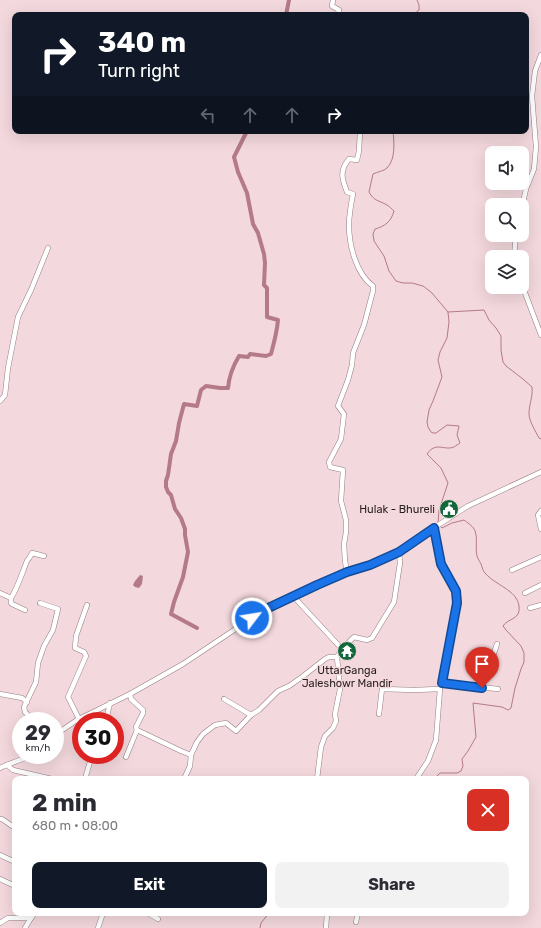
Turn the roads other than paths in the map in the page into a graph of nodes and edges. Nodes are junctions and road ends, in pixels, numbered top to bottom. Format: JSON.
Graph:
{"nodes":[{"id":1,"x":333,"y":0,"type":"edge"},
{"id":2,"x":339,"y":12,"type":"edge"},
{"id":3,"x":541,"y":54,"type":"edge"},
{"id":4,"x":360,"y":134,"type":"edge"},
{"id":5,"x":524,"y":198,"type":"edge"},
{"id":6,"x":48,"y":248,"type":"dead end"},
{"id":7,"x":525,"y":294,"type":"edge"},
{"id":8,"x":541,"y":335,"type":"edge"},
{"id":9,"x":0,"y":402,"type":"edge"},
{"id":10,"x":541,"y":472,"type":"edge"},
{"id":11,"x":541,"y":511,"type":"edge"},
{"id":12,"x":434,"y":527,"type":"junction"},
{"id":13,"x":541,"y":529,"type":"edge"},
{"id":14,"x":399,"y":552,"type":"junction"},
{"id":15,"x":44,"y":556,"type":"dead end"},
{"id":16,"x":541,"y":557,"type":"edge"},
{"id":17,"x":512,"y":570,"type":"dead end"},
{"id":18,"x":347,"y":572,"type":"junction"},
{"id":19,"x":541,"y":585,"type":"edge"},
{"id":20,"x":0,"y":593,"type":"edge"},
{"id":21,"x":525,"y":593,"type":"dead end"},
{"id":22,"x":293,"y":596,"type":"junction"},
{"id":23,"x":11,"y":598,"type":"junction"},
{"id":24,"x":40,"y":603,"type":"dead end"},
{"id":25,"x":87,"y":605,"type":"dead end"},
{"id":26,"x":541,"y":605,"type":"edge"},
{"id":27,"x":530,"y":608,"type":"dead end"},
{"id":28,"x":26,"y":610,"type":"dead end"},
{"id":29,"x":497,"y":644,"type":"dead end"},
{"id":30,"x":342,"y":649,"type":"junction"},
{"id":31,"x":337,"y":657,"type":"junction"},
{"id":32,"x":442,"y":683,"type":"junction"},
{"id":33,"x":482,"y":688,"type":"junction"},
{"id":34,"x":440,"y":689,"type":"junction"},
{"id":35,"x":498,"y":689,"type":"dead end"},
{"id":36,"x":0,"y":694,"type":"edge"},
{"id":37,"x":130,"y":694,"type":"junction"},
{"id":38,"x":224,"y":699,"type":"dead end"},
{"id":39,"x":27,"y":702,"type":"junction"},
{"id":40,"x":110,"y":703,"type":"junction"},
{"id":41,"x":25,"y":712,"type":"edge"},
{"id":42,"x":77,"y":712,"type":"edge"},
{"id":43,"x":92,"y":712,"type":"edge"},
{"id":44,"x":108,"y":712,"type":"edge"},
{"id":45,"x":251,"y":714,"type":"junction"},
{"id":46,"x":379,"y":714,"type":"dead end"},
{"id":47,"x":137,"y":730,"type":"junction"},
{"id":48,"x":191,"y":754,"type":"junction"},
{"id":49,"x":126,"y":757,"type":"dead end"},
{"id":50,"x":12,"y":763,"type":"edge"},
{"id":51,"x":89,"y":764,"type":"edge"},
{"id":52,"x":7,"y":765,"type":"junction"},
{"id":53,"x":0,"y":768,"type":"edge"},
{"id":54,"x":39,"y":776,"type":"edge"},
{"id":55,"x":86,"y":776,"type":"edge"},
{"id":56,"x":185,"y":776,"type":"edge"},
{"id":57,"x":317,"y":776,"type":"edge"},
{"id":58,"x":418,"y":776,"type":"edge"},
{"id":59,"x":0,"y":819,"type":"edge"},
{"id":60,"x":12,"y":826,"type":"edge"},
{"id":61,"x":0,"y":855,"type":"edge"},
{"id":62,"x":12,"y":861,"type":"edge"},
{"id":63,"x":0,"y":879,"type":"edge"},
{"id":64,"x":12,"y":885,"type":"edge"},
{"id":65,"x":102,"y":916,"type":"edge"},
{"id":66,"x":153,"y":916,"type":"edge"},
{"id":67,"x":327,"y":916,"type":"edge"},
{"id":68,"x":357,"y":916,"type":"edge"},
{"id":69,"x":30,"y":918,"type":"joint"},
{"id":70,"x":158,"y":919,"type":"dead end"},
{"id":71,"x":356,"y":922,"type":"dead end"},
{"id":72,"x":0,"y":923,"type":"edge"},
{"id":73,"x":25,"y":928,"type":"edge"},
{"id":74,"x":98,"y":928,"type":"edge"},
{"id":75,"x":326,"y":928,"type":"edge"}],
"edges":[{"from":1,"to":2,"type":"street"},
{"from":3,"to":5,"type":"street"},
{"from":4,"to":18,"type":"street"},
{"from":6,"to":9,"type":"street"},
{"from":7,"to":8,"type":"street"},
{"from":10,"to":12,"type":"street"},
{"from":11,"to":13,"type":"street"},
{"from":12,"to":14,"type":"street"},
{"from":12,"to":32,"type":"street"},
{"from":14,"to":18,"type":"street"},
{"from":14,"to":30,"type":"street"},
{"from":15,"to":23,"type":"street"},
{"from":16,"to":17,"type":"street"},
{"from":18,"to":22,"type":"street"},
{"from":19,"to":21,"type":"street"},
{"from":20,"to":23,"type":"street"},
{"from":22,"to":30,"type":"street"},
{"from":22,"to":37,"type":"street"},
{"from":23,"to":28,"type":"street"},
{"from":24,"to":39,"type":"street"},
{"from":25,"to":42,"type":"street"},
{"from":26,"to":27,"type":"street"},
{"from":29,"to":33,"type":"street"},
{"from":30,"to":31,"type":"street"},
{"from":31,"to":45,"type":"street"},
{"from":31,"to":57,"type":"street"},
{"from":32,"to":33,"type":"street"},
{"from":32,"to":34,"type":"street"},
{"from":33,"to":35,"type":"street"},
{"from":34,"to":46,"type":"street"},
{"from":34,"to":58,"type":"street"},
{"from":36,"to":39,"type":"street"},
{"from":37,"to":40,"type":"street"},
{"from":37,"to":47,"type":"street"},
{"from":38,"to":45,"type":"street"},
{"from":39,"to":41,"type":"street"},
{"from":40,"to":43,"type":"street"},
{"from":40,"to":44,"type":"street"},
{"from":45,"to":48,"type":"street"},
{"from":47,"to":48,"type":"street"},
{"from":47,"to":49,"type":"street"},
{"from":48,"to":56,"type":"street"},
{"from":50,"to":52,"type":"street"},
{"from":51,"to":55,"type":"street"},
{"from":52,"to":53,"type":"street"},
{"from":52,"to":54,"type":"street"},
{"from":59,"to":60,"type":"street"},
{"from":61,"to":62,"type":"street"},
{"from":63,"to":64,"type":"street"},
{"from":65,"to":74,"type":"street"},
{"from":66,"to":70,"type":"street"},
{"from":67,"to":75,"type":"street"},
{"from":68,"to":71,"type":"street"},
{"from":69,"to":72,"type":"street"},
{"from":69,"to":73,"type":"street"}]}
